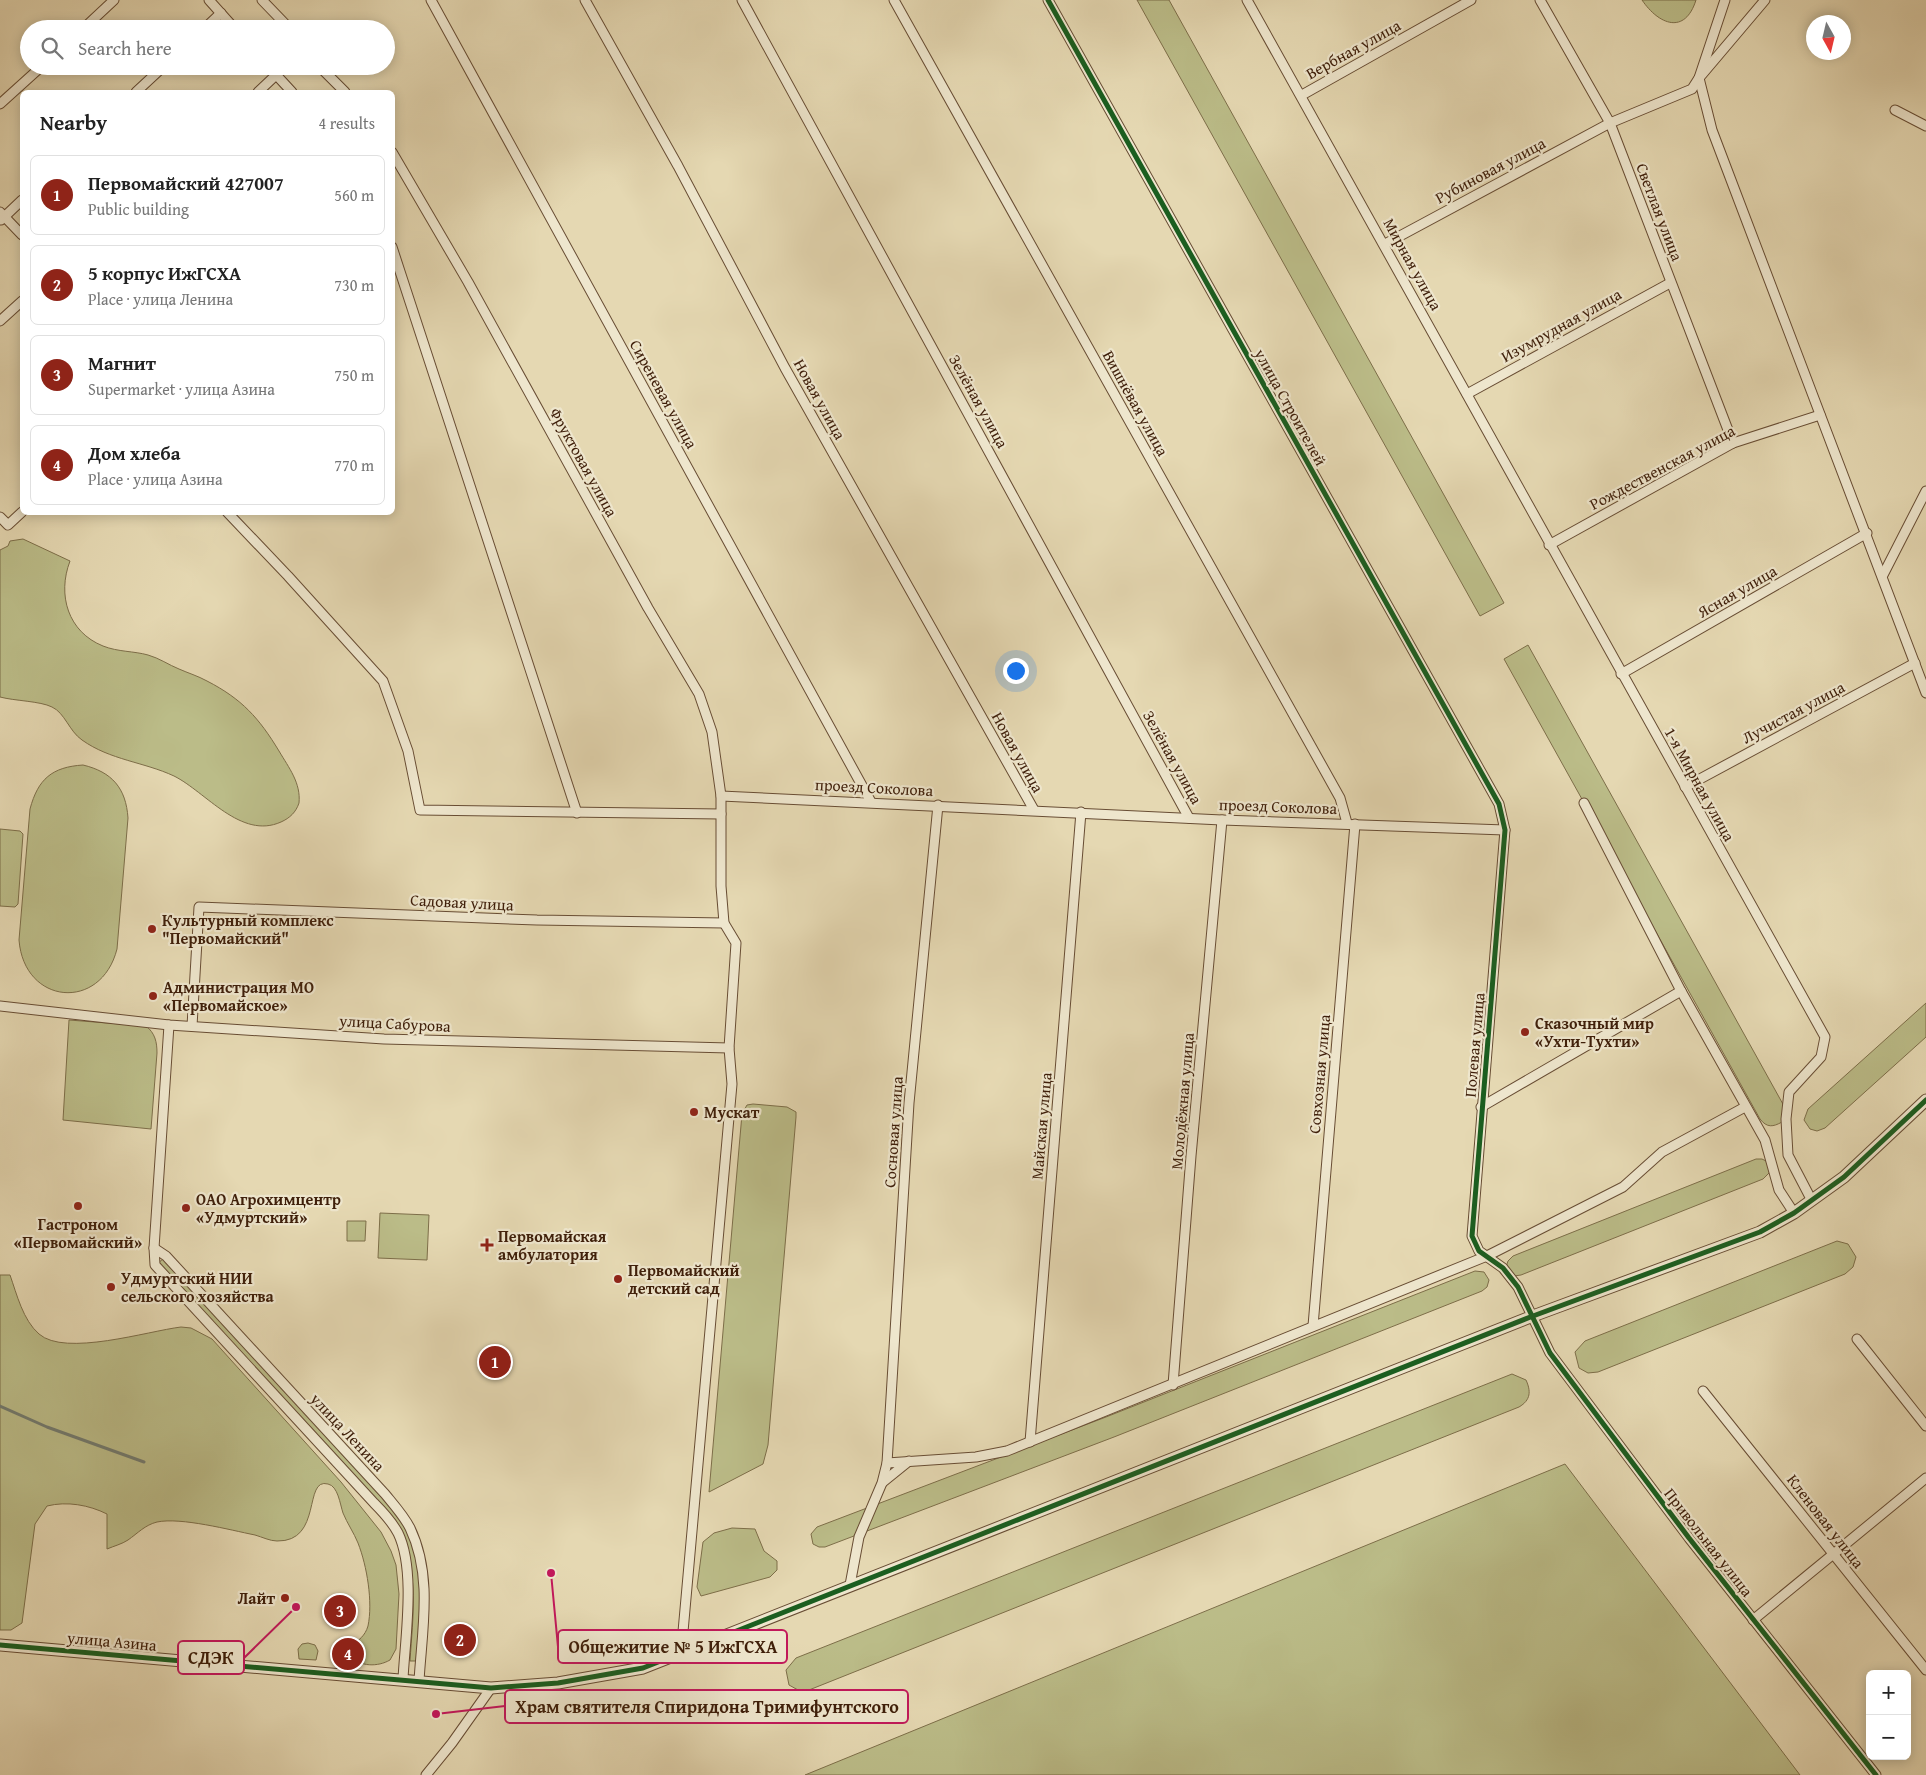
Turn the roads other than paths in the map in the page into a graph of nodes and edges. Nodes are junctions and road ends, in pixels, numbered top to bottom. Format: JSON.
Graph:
{"nodes":[{"id":1,"x":114,"y":0,"type":"edge"},
{"id":2,"x":209,"y":0,"type":"edge"},
{"id":3,"x":262,"y":0,"type":"edge"},
{"id":4,"x":431,"y":0,"type":"edge"},
{"id":5,"x":585,"y":0,"type":"edge"},
{"id":6,"x":742,"y":0,"type":"edge"},
{"id":7,"x":894,"y":0,"type":"edge"},
{"id":8,"x":1048,"y":0,"type":"edge"},
{"id":9,"x":1247,"y":0,"type":"edge"},
{"id":10,"x":1471,"y":0,"type":"edge"},
{"id":11,"x":1540,"y":0,"type":"edge"},
{"id":12,"x":1725,"y":0,"type":"edge"},
{"id":13,"x":1765,"y":0,"type":"edge"},
{"id":14,"x":221,"y":13,"type":"junction"},
{"id":15,"x":93,"y":20,"type":"edge"},
{"id":16,"x":214,"y":20,"type":"edge"},
{"id":17,"x":227,"y":20,"type":"edge"},
{"id":18,"x":281,"y":20,"type":"edge"},
{"id":19,"x":32,"y":75,"type":"edge"},
{"id":20,"x":154,"y":75,"type":"edge"},
{"id":21,"x":276,"y":75,"type":"joint"},
{"id":22,"x":328,"y":75,"type":"edge"},
{"id":23,"x":1699,"y":78,"type":"junction"},
{"id":24,"x":138,"y":90,"type":"edge"},
{"id":25,"x":260,"y":90,"type":"edge"},
{"id":26,"x":290,"y":90,"type":"edge"},
{"id":27,"x":343,"y":90,"type":"edge"},
{"id":28,"x":1302,"y":95,"type":"junction"},
{"id":29,"x":0,"y":104,"type":"edge"},
{"id":30,"x":1895,"y":110,"type":"dead end"},
{"id":31,"x":1610,"y":123,"type":"junction"},
{"id":32,"x":1926,"y":126,"type":"edge"},
{"id":33,"x":395,"y":159,"type":"edge"},
{"id":34,"x":20,"y":202,"type":"edge"},
{"id":35,"x":2,"y":217,"type":"edge"},
{"id":36,"x":20,"y":234,"type":"edge"},
{"id":37,"x":1385,"y":244,"type":"junction"},
{"id":38,"x":395,"y":256,"type":"edge"},
{"id":39,"x":1670,"y":283,"type":"junction"},
{"id":40,"x":20,"y":303,"type":"edge"},
{"id":41,"x":0,"y":321,"type":"edge"},
{"id":42,"x":1467,"y":394,"type":"junction"},
{"id":43,"x":1820,"y":415,"type":"junction"},
{"id":44,"x":1733,"y":443,"type":"junction"},
{"id":45,"x":1926,"y":490,"type":"edge"},
{"id":46,"x":20,"y":514,"type":"edge"},
{"id":47,"x":230,"y":515,"type":"edge"},
{"id":48,"x":0,"y":517,"type":"edge"},
{"id":49,"x":1868,"y":533,"type":"junction"},
{"id":50,"x":1549,"y":544,"type":"junction"},
{"id":51,"x":1883,"y":576,"type":"junction"},
{"id":52,"x":1915,"y":663,"type":"junction"},
{"id":53,"x":1621,"y":674,"type":"junction"},
{"id":54,"x":1926,"y":693,"type":"edge"},
{"id":55,"x":1685,"y":787,"type":"junction"},
{"id":56,"x":721,"y":796,"type":"junction"},
{"id":57,"x":871,"y":802,"type":"junction"},
{"id":58,"x":1584,"y":803,"type":"dead end"},
{"id":59,"x":938,"y":805,"type":"junction"},
{"id":60,"x":1034,"y":810,"type":"junction"},
{"id":61,"x":1081,"y":812,"type":"junction"},
{"id":62,"x":577,"y":813,"type":"junction"},
{"id":63,"x":721,"y":814,"type":"junction"},
{"id":64,"x":1189,"y":818,"type":"junction"},
{"id":65,"x":1222,"y":820,"type":"junction"},
{"id":66,"x":1351,"y":824,"type":"junction"},
{"id":67,"x":1505,"y":830,"type":"junction"},
{"id":68,"x":724,"y":923,"type":"junction"},
{"id":69,"x":1681,"y":991,"type":"junction"},
{"id":70,"x":0,"y":1006,"type":"edge"},
{"id":71,"x":170,"y":1025,"type":"junction"},
{"id":72,"x":192,"y":1026,"type":"junction"},
{"id":73,"x":729,"y":1048,"type":"junction"},
{"id":74,"x":1926,"y":1100,"type":"edge"},
{"id":75,"x":1481,"y":1107,"type":"junction"},
{"id":76,"x":1745,"y":1107,"type":"junction"},
{"id":77,"x":1812,"y":1199,"type":"junction"},
{"id":78,"x":1794,"y":1213,"type":"junction"},
{"id":79,"x":154,"y":1248,"type":"junction"},
{"id":80,"x":1487,"y":1256,"type":"junction"},
{"id":81,"x":1532,"y":1316,"type":"junction"},
{"id":82,"x":1313,"y":1326,"type":"junction"},
{"id":83,"x":1857,"y":1340,"type":"dead end"},
{"id":84,"x":1173,"y":1385,"type":"junction"},
{"id":85,"x":1704,"y":1391,"type":"dead end"},
{"id":86,"x":1926,"y":1426,"type":"edge"},
{"id":87,"x":1030,"y":1442,"type":"junction"},
{"id":88,"x":909,"y":1461,"type":"junction"},
{"id":89,"x":887,"y":1462,"type":"junction"},
{"id":90,"x":1926,"y":1478,"type":"edge"},
{"id":91,"x":882,"y":1482,"type":"junction"},
{"id":92,"x":1834,"y":1555,"type":"junction"},
{"id":93,"x":850,"y":1585,"type":"junction"},
{"id":94,"x":1753,"y":1620,"type":"junction"},
{"id":95,"x":0,"y":1645,"type":"edge"},
{"id":96,"x":681,"y":1654,"type":"junction"},
{"id":97,"x":1926,"y":1670,"type":"edge"},
{"id":98,"x":403,"y":1680,"type":"junction"},
{"id":99,"x":419,"y":1681,"type":"junction"},
{"id":100,"x":491,"y":1688,"type":"junction"},
{"id":101,"x":426,"y":1775,"type":"edge"},
{"id":102,"x":1876,"y":1775,"type":"edge"}],
"edges":[{"from":1,"to":15,"type":"street"},
{"from":2,"to":14,"type":"street"},
{"from":3,"to":18,"type":"street"},
{"from":4,"to":57,"type":"street","name":"Сиреневая улица"},
{"from":5,"to":60,"type":"street","name":"Новая улица"},
{"from":6,"to":64,"type":"street","name":"Зелёная улица"},
{"from":7,"to":66,"type":"street","name":"Вишнёвая улица"},
{"from":8,"to":67,"type":"street","name":"улица Строителей"},
{"from":9,"to":28,"type":"street","name":"Мирная улица"},
{"from":10,"to":28,"type":"street","name":"Вербная улица"},
{"from":11,"to":31,"type":"street","name":"Светлая улица"},
{"from":12,"to":23,"type":"street"},
{"from":13,"to":23,"type":"street","name":"Рубиновая улица"},
{"from":14,"to":16,"type":"street"},
{"from":14,"to":17,"type":"street"},
{"from":19,"to":29,"type":"street"},
{"from":20,"to":24,"type":"street"},
{"from":21,"to":25,"type":"street"},
{"from":21,"to":26,"type":"street"},
{"from":22,"to":27,"type":"street"},
{"from":23,"to":31,"type":"street","name":"Рубиновая улица"},
{"from":23,"to":43,"type":"street"},
{"from":28,"to":37,"type":"street","name":"Мирная улица"},
{"from":30,"to":32,"type":"street"},
{"from":31,"to":37,"type":"street","name":"Рубиновая улица"},
{"from":31,"to":39,"type":"street","name":"Светлая улица"},
{"from":33,"to":56,"type":"street","name":"Фруктовая улица"},
{"from":34,"to":35,"type":"street"},
{"from":35,"to":36,"type":"street"},
{"from":37,"to":42,"type":"street","name":"Мирная улица"},
{"from":38,"to":62,"type":"street"},
{"from":39,"to":42,"type":"street","name":"Изумрудная улица"},
{"from":39,"to":44,"type":"street","name":"Светлая улица"},
{"from":40,"to":41,"type":"street"},
{"from":42,"to":50,"type":"street","name":"Мирная улица"},
{"from":43,"to":44,"type":"street","name":"Рождественская улица"},
{"from":43,"to":49,"type":"street"},
{"from":44,"to":50,"type":"street","name":"Рождественская улица"},
{"from":45,"to":51,"type":"street"},
{"from":46,"to":48,"type":"street"},
{"from":47,"to":62,"type":"street"},
{"from":49,"to":51,"type":"street"},
{"from":49,"to":53,"type":"street","name":"Ясная улица"},
{"from":50,"to":53,"type":"street","name":"1-я Мирная улица"},
{"from":51,"to":52,"type":"street"},
{"from":52,"to":54,"type":"street"},
{"from":52,"to":55,"type":"street","name":"Лучистая улица"},
{"from":53,"to":55,"type":"street","name":"1-я Мирная улица"},
{"from":55,"to":77,"type":"street","name":"1-я Мирная улица"},
{"from":56,"to":57,"type":"street","name":"проезд Соколова"},
{"from":56,"to":63,"type":"street","name":"Фруктовая улица"},
{"from":57,"to":59,"type":"street","name":"проезд Соколова"},
{"from":58,"to":69,"type":"street"},
{"from":59,"to":60,"type":"street","name":"проезд Соколова"},
{"from":59,"to":89,"type":"street","name":"Сосновая улица"},
{"from":60,"to":61,"type":"street","name":"проезд Соколова"},
{"from":61,"to":64,"type":"street","name":"проезд Соколова"},
{"from":61,"to":87,"type":"street","name":"Майская улица"},
{"from":62,"to":63,"type":"street"},
{"from":63,"to":68,"type":"street","name":"Фруктовая улица"},
{"from":64,"to":65,"type":"street","name":"проезд Соколова"},
{"from":65,"to":66,"type":"street","name":"проезд Соколова"},
{"from":65,"to":84,"type":"street","name":"Молодёжная улица"},
{"from":66,"to":67,"type":"street","name":"проезд Соколова"},
{"from":66,"to":82,"type":"street","name":"Совхозная улица"},
{"from":67,"to":75,"type":"street","name":"Полевая улица"},
{"from":68,"to":72,"type":"street","name":"Садовая улица"},
{"from":68,"to":73,"type":"street"},
{"from":69,"to":75,"type":"street","name":"Полевая улица"},
{"from":69,"to":76,"type":"street"},
{"from":70,"to":71,"type":"street","name":"улица Сабурова"},
{"from":71,"to":72,"type":"street","name":"улица Сабурова"},
{"from":71,"to":79,"type":"street","name":"улица Ленина"},
{"from":72,"to":73,"type":"street","name":"улица Сабурова"},
{"from":73,"to":96,"type":"street"},
{"from":74,"to":77,"type":"street","name":"улица Азина"},
{"from":75,"to":80,"type":"street","name":"Полевая улица"},
{"from":76,"to":78,"type":"street"},
{"from":76,"to":80,"type":"street"},
{"from":77,"to":78,"type":"street","name":"улица Азина"},
{"from":78,"to":81,"type":"street","name":"улица Азина"},
{"from":79,"to":98,"type":"street","name":"улица Ленина"},
{"from":79,"to":99,"type":"street","name":"улица Ленина"},
{"from":80,"to":81,"type":"street","name":"Полевая улица"},
{"from":80,"to":82,"type":"street"},
{"from":81,"to":93,"type":"street","name":"улица Азина"},
{"from":81,"to":94,"type":"street","name":"Привольная улица"},
{"from":82,"to":84,"type":"street"},
{"from":83,"to":86,"type":"street"},
{"from":84,"to":87,"type":"street"},
{"from":85,"to":92,"type":"street","name":"Кленовая улица"},
{"from":87,"to":88,"type":"street"},
{"from":88,"to":89,"type":"street"},
{"from":88,"to":91,"type":"street"},
{"from":89,"to":91,"type":"street","name":"Сосновая улица"},
{"from":90,"to":92,"type":"street"},
{"from":91,"to":93,"type":"street","name":"Сосновая улица"},
{"from":92,"to":94,"type":"street"},
{"from":92,"to":97,"type":"street","name":"Кленовая улица"},
{"from":93,"to":96,"type":"street","name":"улица Азина"},
{"from":94,"to":102,"type":"street","name":"Привольная улица"},
{"from":95,"to":98,"type":"street","name":"улица Азина"},
{"from":96,"to":100,"type":"street","name":"улица Азина"},
{"from":98,"to":99,"type":"street","name":"улица Азина"},
{"from":99,"to":100,"type":"street","name":"улица Азина"},
{"from":100,"to":101,"type":"street"}]}
